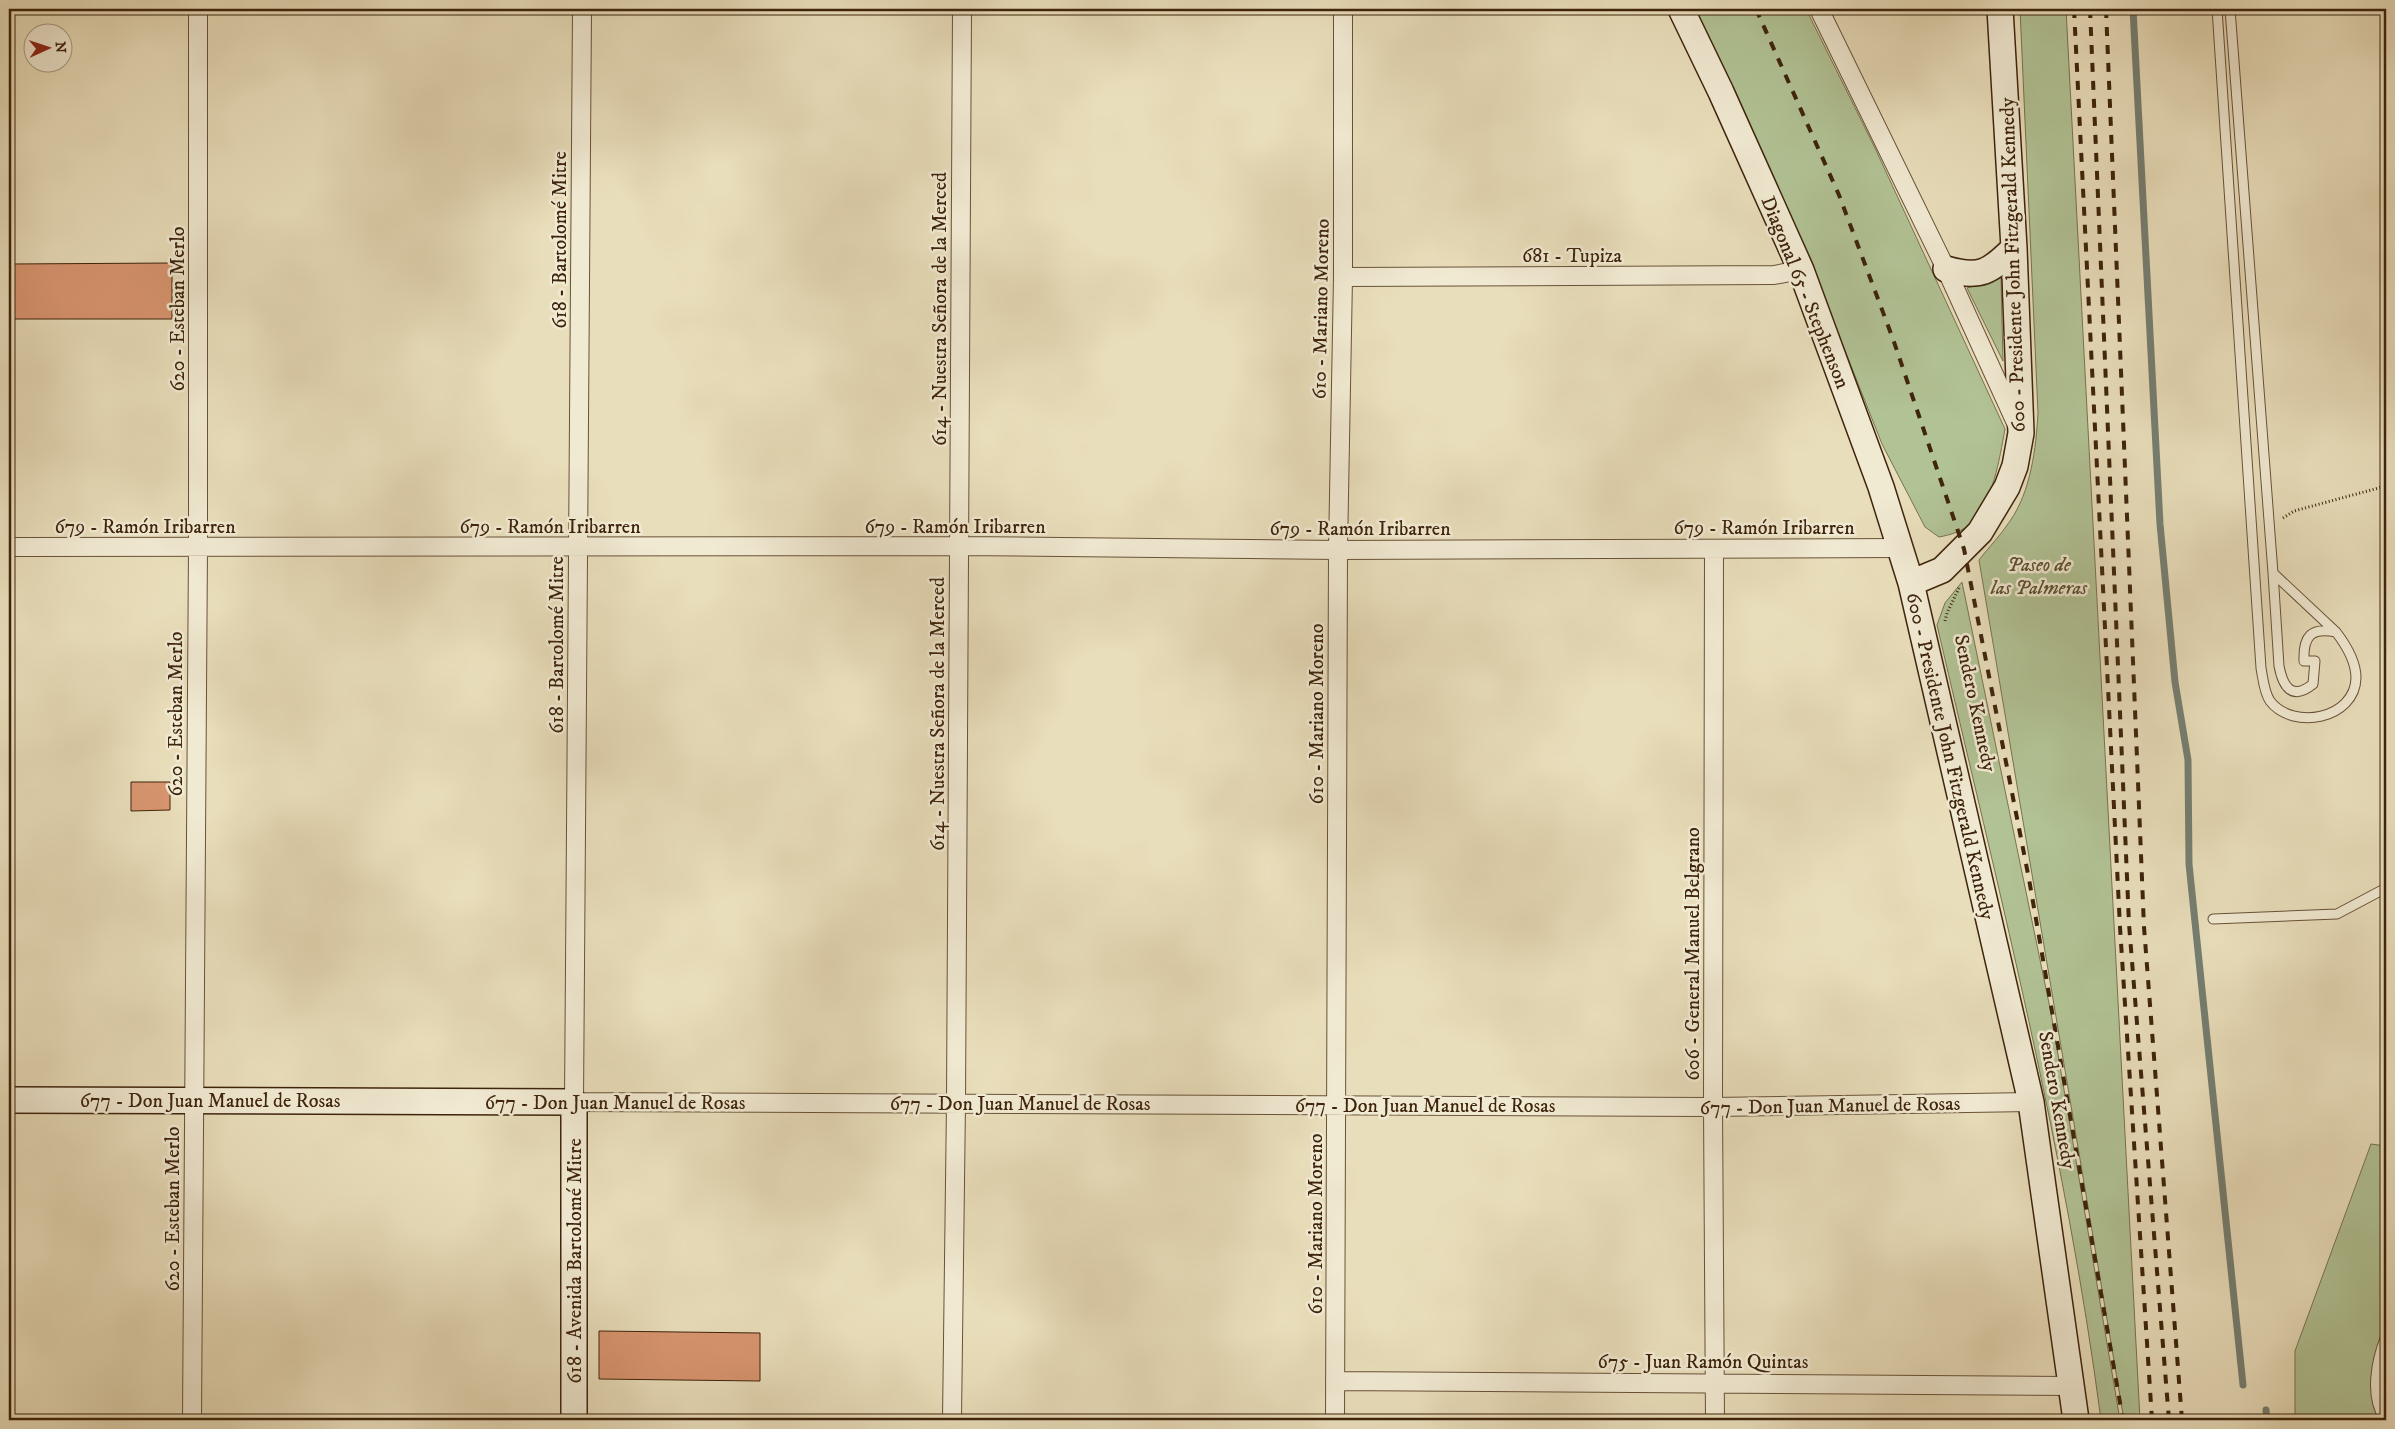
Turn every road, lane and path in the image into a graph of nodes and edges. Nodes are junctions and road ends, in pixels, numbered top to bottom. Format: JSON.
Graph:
{"nodes":[{"id":1,"x":198,"y":9,"type":"edge"},
{"id":2,"x":582,"y":9,"type":"edge"},
{"id":3,"x":962,"y":9,"type":"edge"},
{"id":4,"x":1343,"y":9,"type":"edge"},
{"id":5,"x":1681,"y":9,"type":"edge"},
{"id":6,"x":1820,"y":9,"type":"edge"},
{"id":7,"x":2000,"y":9,"type":"edge"},
{"id":8,"x":2216,"y":9,"type":"edge"},
{"id":9,"x":2230,"y":9,"type":"edge"},
{"id":10,"x":2014,"y":248,"type":"junction"},
{"id":11,"x":1801,"y":270,"type":"junction"},
{"id":12,"x":1946,"y":270,"type":"junction"},
{"id":13,"x":1343,"y":276,"type":"junction"},
{"id":14,"x":2021,"y":432,"type":"junction"},
{"id":15,"x":2386,"y":486,"type":"edge"},
{"id":16,"x":2270,"y":534,"type":"junction"},
{"id":17,"x":959,"y":546,"type":"junction"},
{"id":18,"x":9,"y":547,"type":"edge"},
{"id":19,"x":198,"y":547,"type":"junction"},
{"id":20,"x":578,"y":548,"type":"junction"},
{"id":21,"x":1900,"y":548,"type":"junction"},
{"id":22,"x":1714,"y":549,"type":"junction"},
{"id":23,"x":1338,"y":550,"type":"junction"},
{"id":24,"x":2273,"y":573,"type":"junction"},
{"id":25,"x":1964,"y":581,"type":"dead end"},
{"id":26,"x":1911,"y":583,"type":"junction"},
{"id":27,"x":1944,"y":627,"type":"dead end"},
{"id":28,"x":2336,"y":632,"type":"junction"},
{"id":29,"x":2386,"y":888,"type":"edge"},
{"id":30,"x":2213,"y":919,"type":"dead end"},
{"id":31,"x":9,"y":1100,"type":"edge"},
{"id":32,"x":194,"y":1100,"type":"junction"},
{"id":33,"x":574,"y":1102,"type":"junction"},
{"id":34,"x":956,"y":1102,"type":"junction"},
{"id":35,"x":2031,"y":1102,"type":"junction"},
{"id":36,"x":1337,"y":1105,"type":"junction"},
{"id":37,"x":1713,"y":1107,"type":"junction"},
{"id":38,"x":2386,"y":1336,"type":"edge"},
{"id":39,"x":1335,"y":1381,"type":"junction"},
{"id":40,"x":1715,"y":1382,"type":"junction"},
{"id":41,"x":2071,"y":1386,"type":"junction"},
{"id":42,"x":192,"y":1420,"type":"edge"},
{"id":43,"x":574,"y":1420,"type":"edge"},
{"id":44,"x":952,"y":1420,"type":"edge"},
{"id":45,"x":1335,"y":1420,"type":"edge"},
{"id":46,"x":1715,"y":1420,"type":"edge"},
{"id":47,"x":2076,"y":1420,"type":"edge"},
{"id":48,"x":2385,"y":1420,"type":"edge"}],
"edges":[{"from":1,"to":19,"type":"street","name":"620 - Esteban Merlo"},
{"from":2,"to":20,"type":"street","name":"618 - Bartolomé Mitre"},
{"from":3,"to":17,"type":"street","name":"614 - Nuestra Señora de la Merced"},
{"from":4,"to":13,"type":"street","name":"610 - Mariano Moreno"},
{"from":5,"to":11,"type":"street","name":"Diagonal 65 - Stephenson"},
{"from":6,"to":12,"type":"street"},
{"from":7,"to":10,"type":"street","name":"600 - Presidente John Fitzgerald Kennedy"},
{"from":8,"to":28,"type":"lane"},
{"from":9,"to":16,"type":"lane"},
{"from":10,"to":12,"type":"street"},
{"from":10,"to":14,"type":"street","name":"600 - Presidente John Fitzgerald Kennedy"},
{"from":11,"to":13,"type":"street","name":"681 - Tupiza"},
{"from":11,"to":21,"type":"street","name":"Diagonal 65 - Stephenson"},
{"from":12,"to":14,"type":"street"},
{"from":13,"to":23,"type":"street","name":"610 - Mariano Moreno"},
{"from":14,"to":26,"type":"street","name":"600 - Presidente John Fitzgerald Kennedy"},
{"from":15,"to":16,"type":"path"},
{"from":16,"to":24,"type":"lane"},
{"from":17,"to":20,"type":"street","name":"679 - Ramón Iribarren"},
{"from":17,"to":23,"type":"street","name":"679 - Ramón Iribarren"},
{"from":17,"to":34,"type":"street","name":"614 - Nuestra Señora de la Merced"},
{"from":18,"to":19,"type":"street","name":"679 - Ramón Iribarren"},
{"from":19,"to":20,"type":"street","name":"679 - Ramón Iribarren"},
{"from":19,"to":32,"type":"street","name":"620 - Esteban Merlo"},
{"from":20,"to":33,"type":"street","name":"618 - Bartolomé Mitre"},
{"from":21,"to":22,"type":"street","name":"679 - Ramón Iribarren"},
{"from":21,"to":26,"type":"street","name":"Diagonal 65 - Stephenson"},
{"from":22,"to":23,"type":"street","name":"679 - Ramón Iribarren"},
{"from":22,"to":37,"type":"street","name":"606 - General Manuel Belgrano"},
{"from":23,"to":36,"type":"street","name":"610 - Mariano Moreno"},
{"from":24,"to":28,"type":"lane"},
{"from":24,"to":28,"type":"lane"},
{"from":25,"to":27,"type":"path","name":"Sendero Kennedy"},
{"from":26,"to":35,"type":"street","name":"600 - Presidente John Fitzgerald Kennedy"},
{"from":29,"to":30,"type":"lane"},
{"from":31,"to":32,"type":"street","name":"677 - Don Juan Manuel de Rosas"},
{"from":32,"to":33,"type":"street","name":"677 - Don Juan Manuel de Rosas"},
{"from":32,"to":42,"type":"street","name":"620 - Esteban Merlo"},
{"from":33,"to":34,"type":"street","name":"677 - Don Juan Manuel de Rosas"},
{"from":33,"to":43,"type":"street","name":"618 - Avenida Bartolomé Mitre"},
{"from":34,"to":36,"type":"street","name":"677 - Don Juan Manuel de Rosas"},
{"from":34,"to":44,"type":"street","name":"614 - Nuestra Señora de la Merced"},
{"from":35,"to":37,"type":"street","name":"677 - Don Juan Manuel de Rosas"},
{"from":35,"to":41,"type":"street","name":"600 - Presidente John Fitzgerald Kennedy"},
{"from":36,"to":37,"type":"street","name":"677 - Don Juan Manuel de Rosas"},
{"from":36,"to":39,"type":"street","name":"610 - Mariano Moreno"},
{"from":37,"to":40,"type":"street","name":"606 - General Manuel Belgrano"},
{"from":38,"to":48,"type":"lane"},
{"from":39,"to":40,"type":"street","name":"675 - Juan Ramón Quintas"},
{"from":39,"to":45,"type":"street","name":"610 - Mariano Moreno"},
{"from":40,"to":41,"type":"street","name":"675 - Juan Ramón Quintas"},
{"from":40,"to":46,"type":"street","name":"606 - General Manuel Belgrano"},
{"from":41,"to":47,"type":"street","name":"600 - Presidente John Fitzgerald Kennedy"}]}
